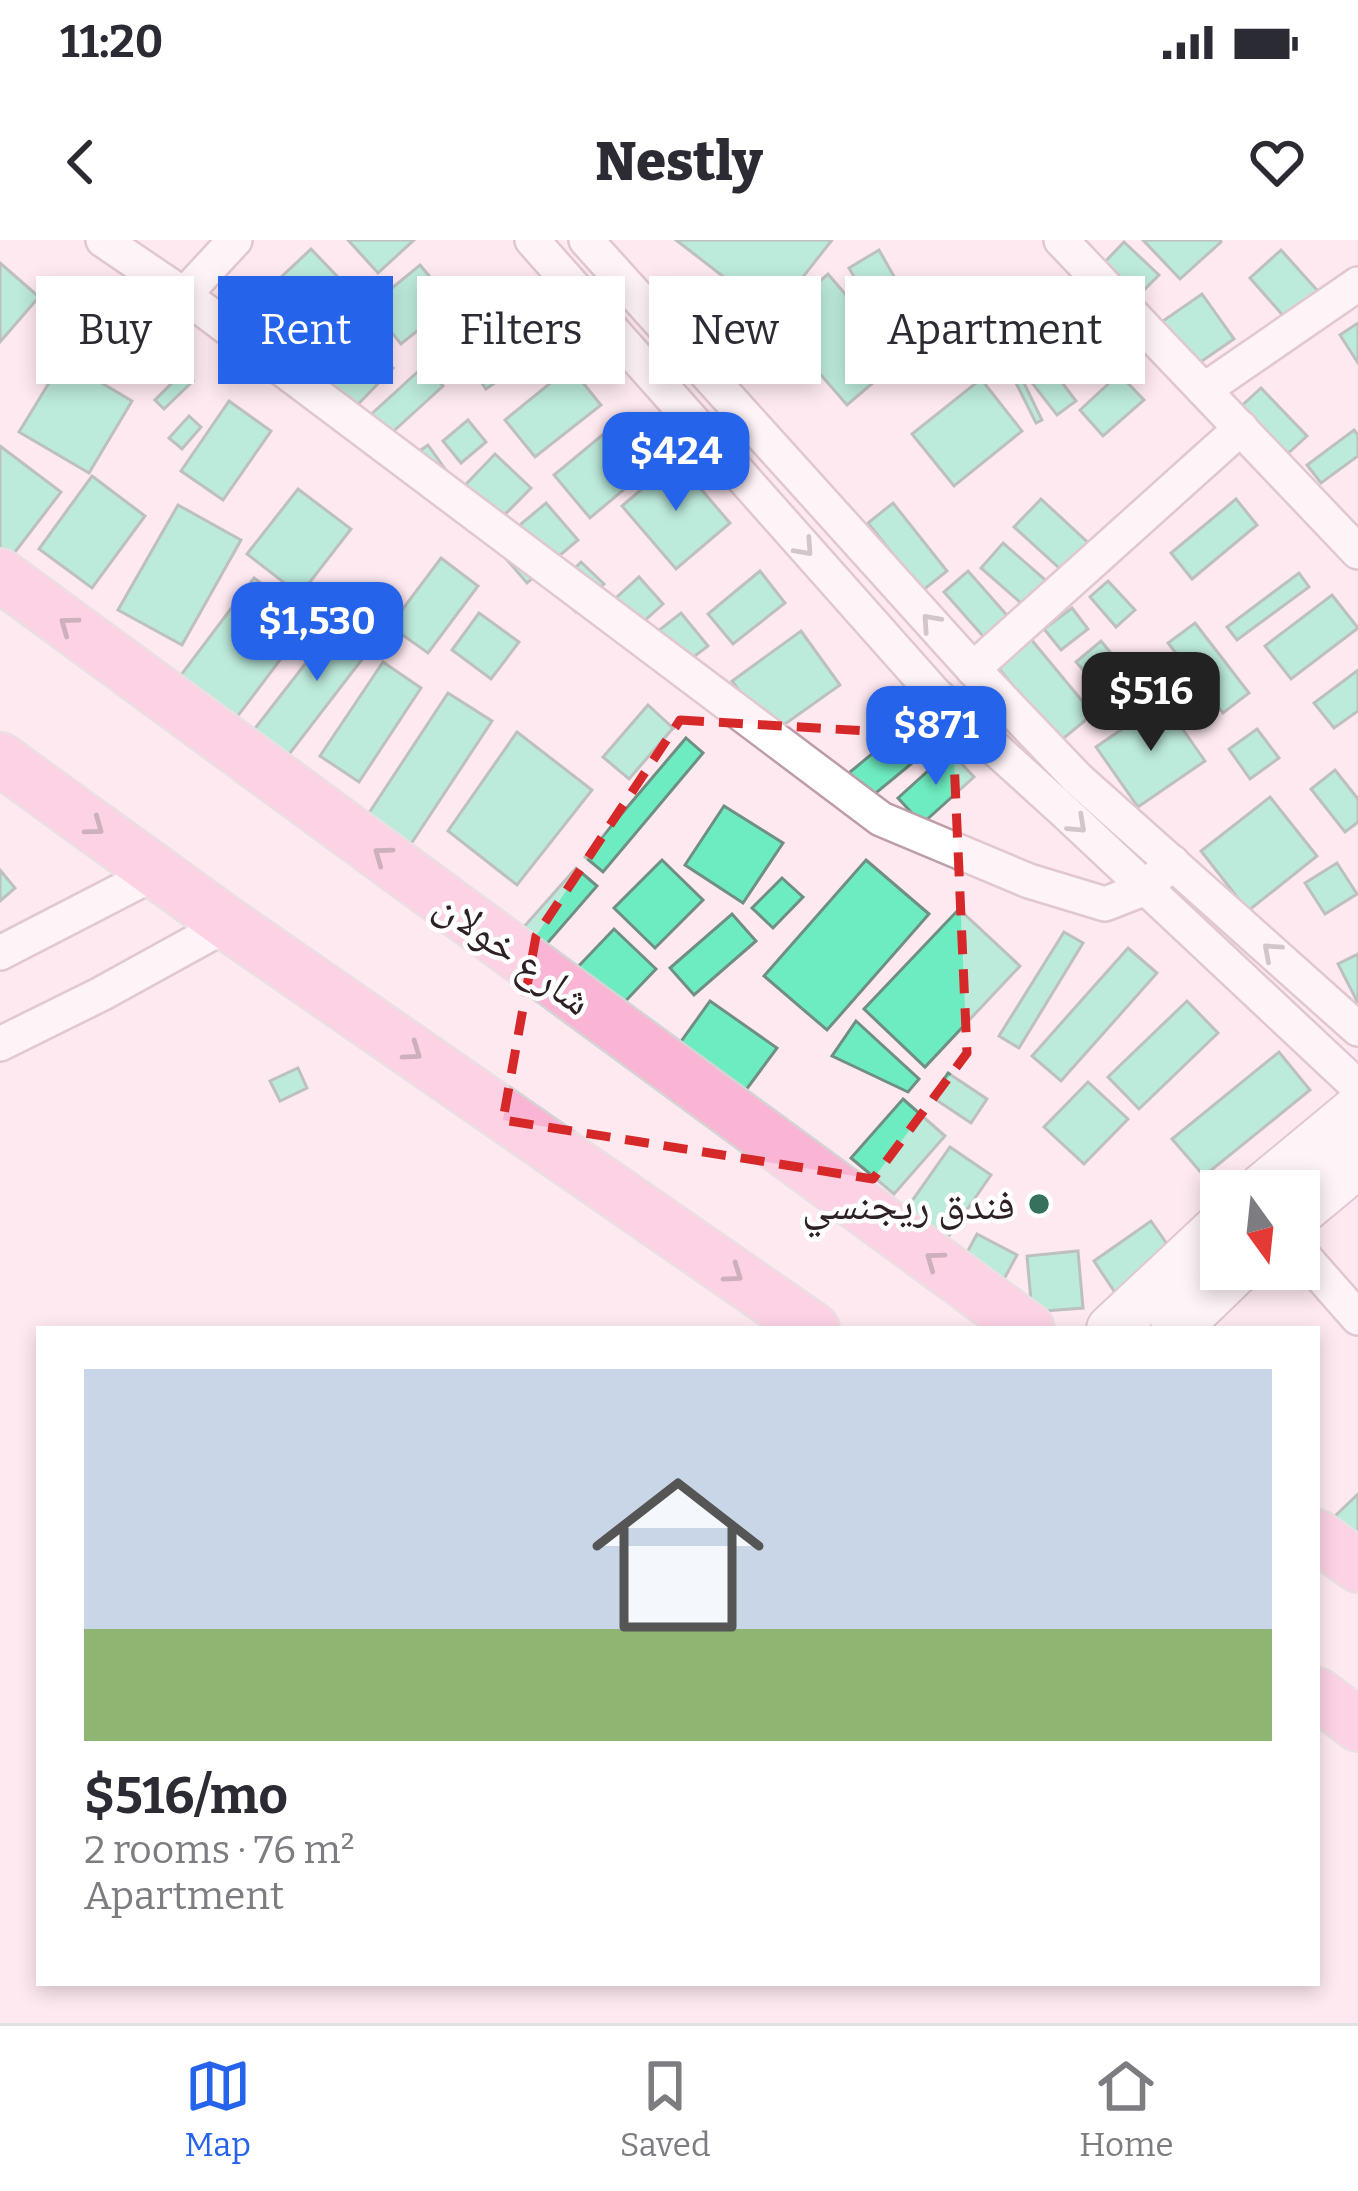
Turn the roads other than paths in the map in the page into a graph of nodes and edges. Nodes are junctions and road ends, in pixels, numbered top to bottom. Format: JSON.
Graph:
{"nodes":[{"id":1,"x":103,"y":240,"type":"edge"},
{"id":2,"x":235,"y":240,"type":"edge"},
{"id":3,"x":532,"y":240,"type":"edge"},
{"id":4,"x":586,"y":240,"type":"edge"},
{"id":5,"x":1061,"y":240,"type":"edge"},
{"id":6,"x":156,"y":276,"type":"edge"},
{"id":7,"x":194,"y":284,"type":"edge"},
{"id":8,"x":1358,"y":284,"type":"edge"},
{"id":9,"x":194,"y":303,"type":"edge"},
{"id":10,"x":1204,"y":390,"type":"junction"},
{"id":11,"x":1241,"y":428,"type":"junction"},
{"id":12,"x":1358,"y":553,"type":"edge"},
{"id":13,"x":0,"y":575,"type":"edge"},
{"id":14,"x":973,"y":669,"type":"junction"},
{"id":15,"x":0,"y":759,"type":"edge"},
{"id":16,"x":1172,"y":862,"type":"junction"},
{"id":17,"x":158,"y":872,"type":"junction"},
{"id":18,"x":1146,"y":888,"type":"junction"},
{"id":19,"x":228,"y":924,"type":"junction"},
{"id":20,"x":0,"y":952,"type":"edge"},
{"id":21,"x":1358,"y":1029,"type":"edge"},
{"id":22,"x":0,"y":1044,"type":"edge"},
{"id":23,"x":1358,"y":1088,"type":"edge"},
{"id":24,"x":1358,"y":1109,"type":"edge"},
{"id":25,"x":1358,"y":1163,"type":"edge"},
{"id":26,"x":1284,"y":1170,"type":"edge"},
{"id":27,"x":1320,"y":1195,"type":"edge"},
{"id":28,"x":1200,"y":1246,"type":"edge"},
{"id":29,"x":1320,"y":1275,"type":"edge"},
{"id":30,"x":1215,"y":1290,"type":"edge"},
{"id":31,"x":1358,"y":1318,"type":"edge"},
{"id":32,"x":809,"y":1326,"type":"edge"},
{"id":33,"x":1024,"y":1326,"type":"edge"},
{"id":34,"x":1114,"y":1326,"type":"edge"},
{"id":35,"x":1178,"y":1326,"type":"edge"},
{"id":36,"x":1320,"y":1538,"type":"edge"},
{"id":37,"x":1358,"y":1566,"type":"edge"},
{"id":38,"x":1320,"y":1696,"type":"edge"},
{"id":39,"x":1358,"y":1725,"type":"edge"}],
"edges":[{"from":1,"to":6,"type":"street"},
{"from":2,"to":7,"type":"street"},
{"from":3,"to":18,"type":"street","one_way":true},
{"from":14,"to":4,"type":"street","one_way":true},
{"from":5,"to":10,"type":"street"},
{"from":8,"to":10,"type":"street"},
{"from":9,"to":18,"type":"street"},
{"from":10,"to":11,"type":"street"},
{"from":11,"to":12,"type":"street"},
{"from":11,"to":14,"type":"street"},
{"from":33,"to":13,"type":"main road","name":"شارع خولان","one_way":true},
{"from":14,"to":16,"type":"street"},
{"from":15,"to":17,"type":"main road","one_way":true},
{"from":16,"to":18,"type":"street"},
{"from":21,"to":16,"type":"street","one_way":true},
{"from":17,"to":19,"type":"main road"},
{"from":17,"to":20,"type":"street"},
{"from":18,"to":23,"type":"street"},
{"from":19,"to":22,"type":"street"},
{"from":19,"to":32,"type":"main road","one_way":true},
{"from":24,"to":26,"type":"street"},
{"from":25,"to":27,"type":"street"},
{"from":28,"to":34,"type":"street"},
{"from":29,"to":31,"type":"street"},
{"from":30,"to":35,"type":"street"},
{"from":36,"to":37,"type":"main road"},
{"from":38,"to":39,"type":"main road"}]}
